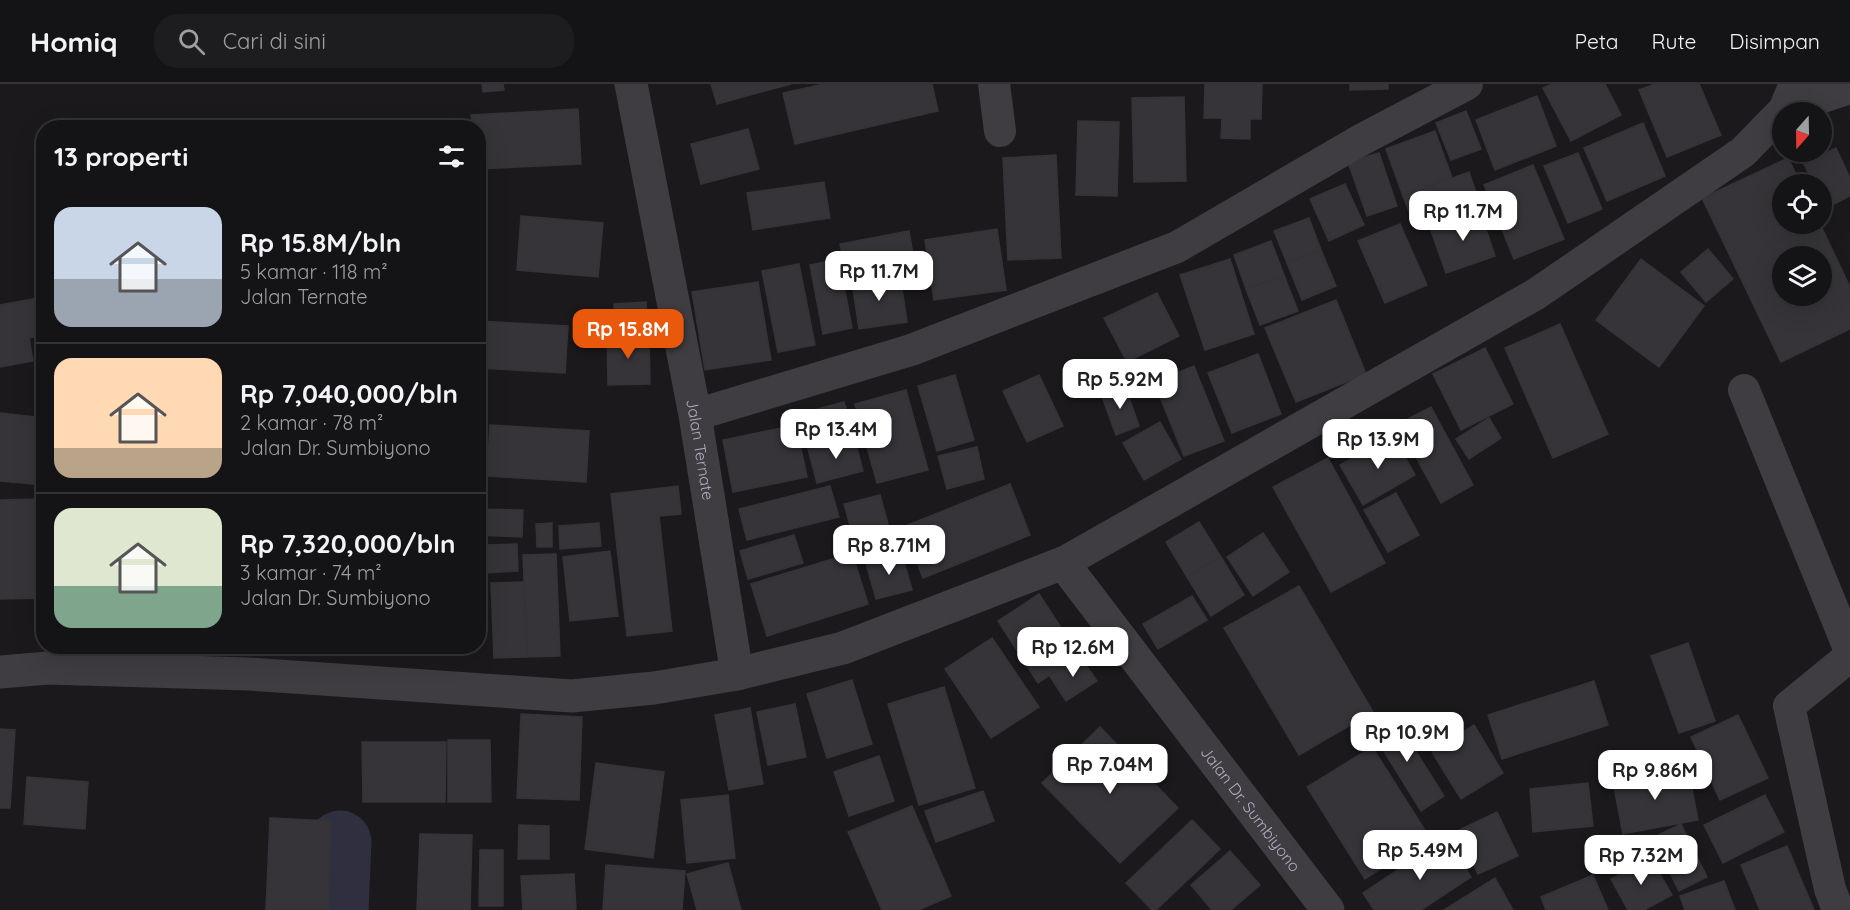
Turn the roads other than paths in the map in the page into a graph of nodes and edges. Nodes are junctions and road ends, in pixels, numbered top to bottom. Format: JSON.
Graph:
{"nodes":[{"id":1,"x":631,"y":84,"type":"edge"},
{"id":2,"x":994,"y":84,"type":"edge"},
{"id":3,"x":1467,"y":84,"type":"edge"},
{"id":4,"x":1850,"y":88,"type":"edge"},
{"id":5,"x":1789,"y":97,"type":"edge"},
{"id":6,"x":1000,"y":131,"type":"dead end"},
{"id":7,"x":1744,"y":390,"type":"dead end"},
{"id":8,"x":695,"y":415,"type":"junction"},
{"id":9,"x":1063,"y":563,"type":"junction"},
{"id":10,"x":1850,"y":651,"type":"edge"},
{"id":11,"x":1850,"y":657,"type":"edge"},
{"id":12,"x":0,"y":672,"type":"edge"},
{"id":13,"x":737,"y":674,"type":"junction"},
{"id":14,"x":1328,"y":910,"type":"edge"},
{"id":15,"x":1838,"y":910,"type":"edge"}],
"edges":[{"from":1,"to":8,"type":"street","name":"Jalan Ternate"},
{"from":2,"to":6,"type":"street"},
{"from":3,"to":8,"type":"street"},
{"from":4,"to":5,"type":"street"},
{"from":5,"to":9,"type":"street"},
{"from":7,"to":10,"type":"street"},
{"from":8,"to":13,"type":"street","name":"Jalan Ternate"},
{"from":9,"to":13,"type":"street"},
{"from":9,"to":14,"type":"street","name":"Jalan Dr. Sumbiyono"},
{"from":11,"to":15,"type":"street"},
{"from":12,"to":13,"type":"street"}]}
